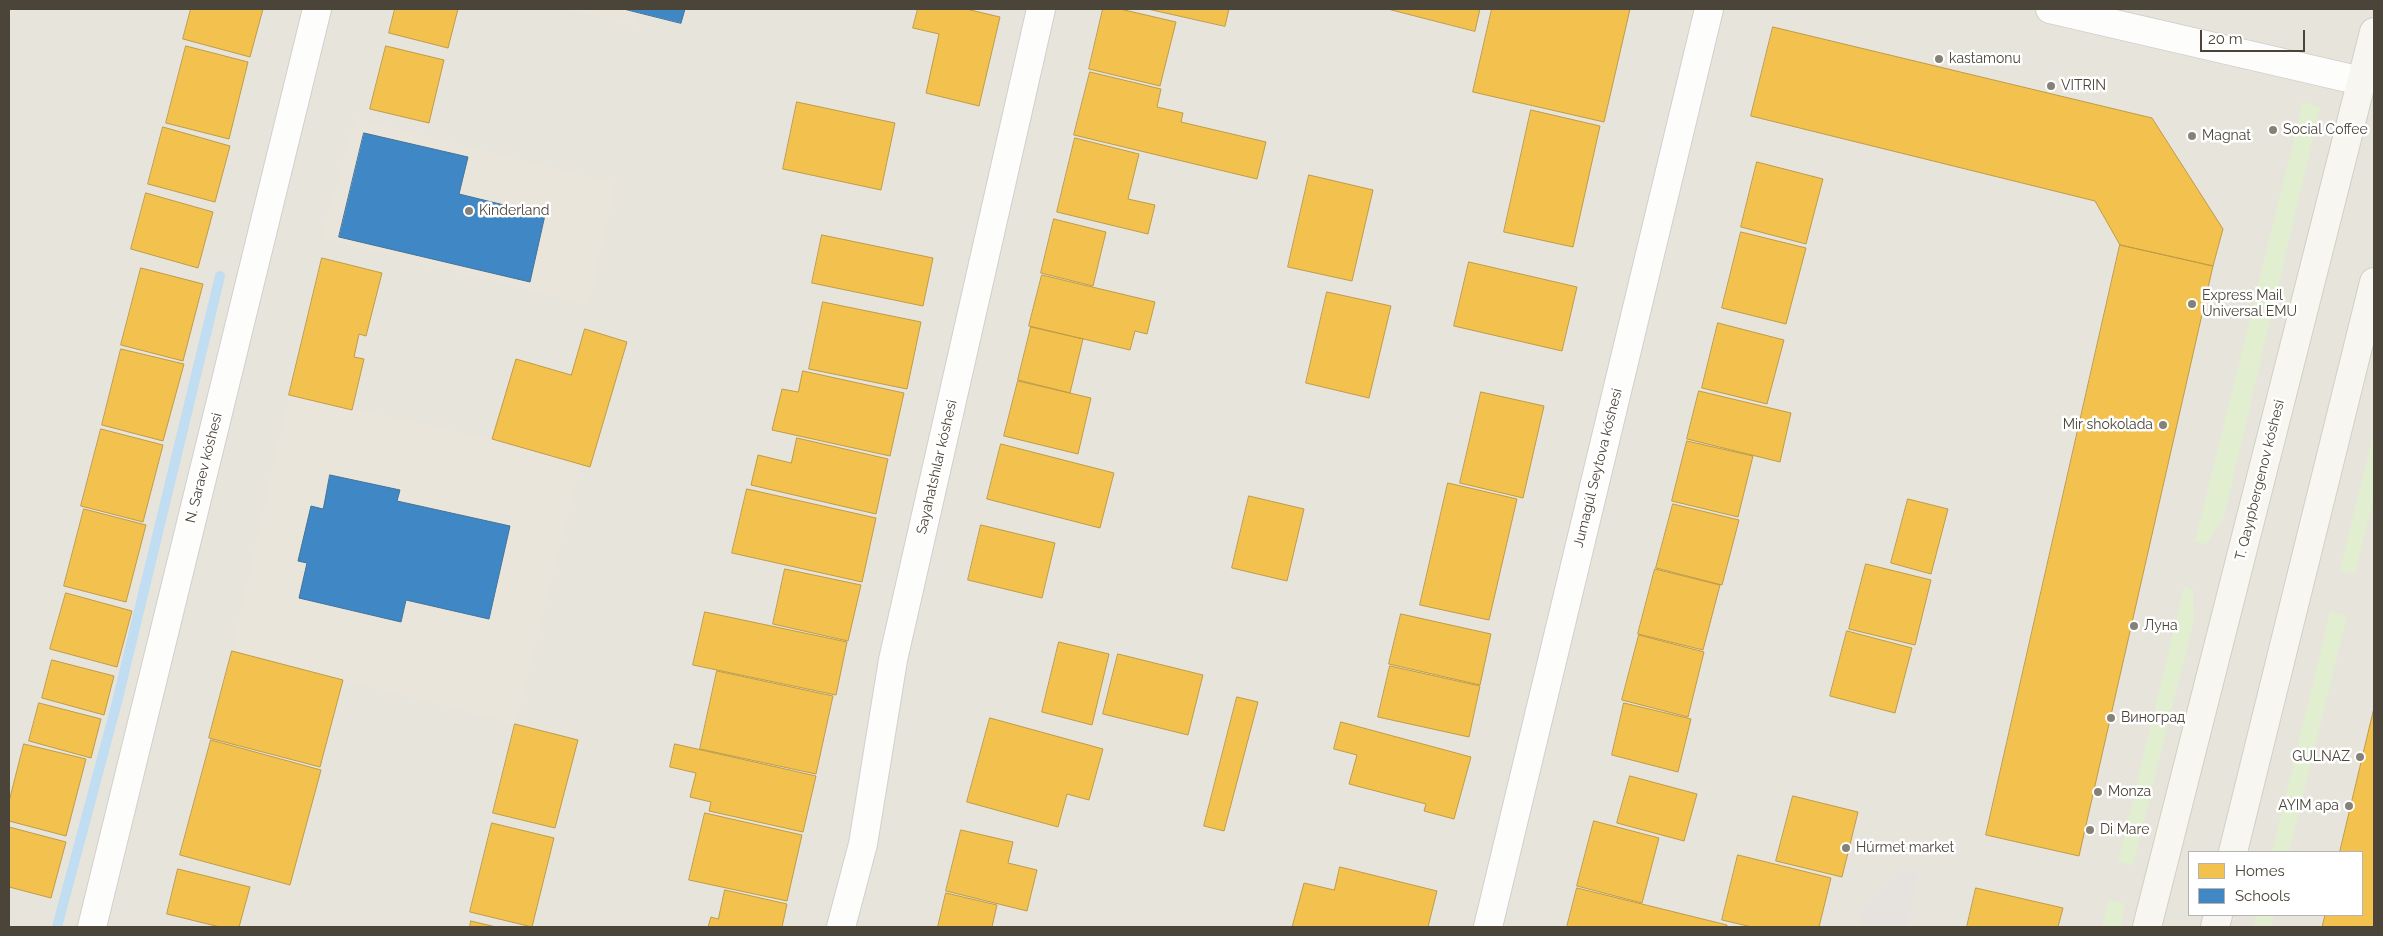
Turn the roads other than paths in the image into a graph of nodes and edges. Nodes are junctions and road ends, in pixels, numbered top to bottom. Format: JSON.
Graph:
{"nodes":[{"id":1,"x":317,"y":9,"type":"edge"},
{"id":2,"x":1041,"y":9,"type":"edge"},
{"id":3,"x":1709,"y":9,"type":"edge"},
{"id":4,"x":2050,"y":9,"type":"edge"},
{"id":5,"x":2374,"y":32,"type":"edge"},
{"id":6,"x":2362,"y":81,"type":"junction"},
{"id":7,"x":2374,"y":282,"type":"edge"},
{"id":8,"x":2233,"y":851,"type":"edge"},
{"id":9,"x":92,"y":927,"type":"edge"},
{"id":10,"x":841,"y":927,"type":"edge"},
{"id":11,"x":1488,"y":927,"type":"edge"},
{"id":12,"x":2147,"y":927,"type":"edge"}],
"edges":[{"from":1,"to":9,"type":"street","name":"N. Saraev kóshesi"},
{"from":2,"to":10,"type":"street","name":"Sayahatshılar kóshesi"},
{"from":3,"to":11,"type":"street","name":"Jumagúl Seytova kóshesi"},
{"from":4,"to":6,"type":"street"},
{"from":5,"to":6,"type":"main road","name":"T. Qayıpbergenov kóshesi"},
{"from":6,"to":12,"type":"main road","name":"T. Qayıpbergenov kóshesi"},
{"from":7,"to":8,"type":"main road"}]}
